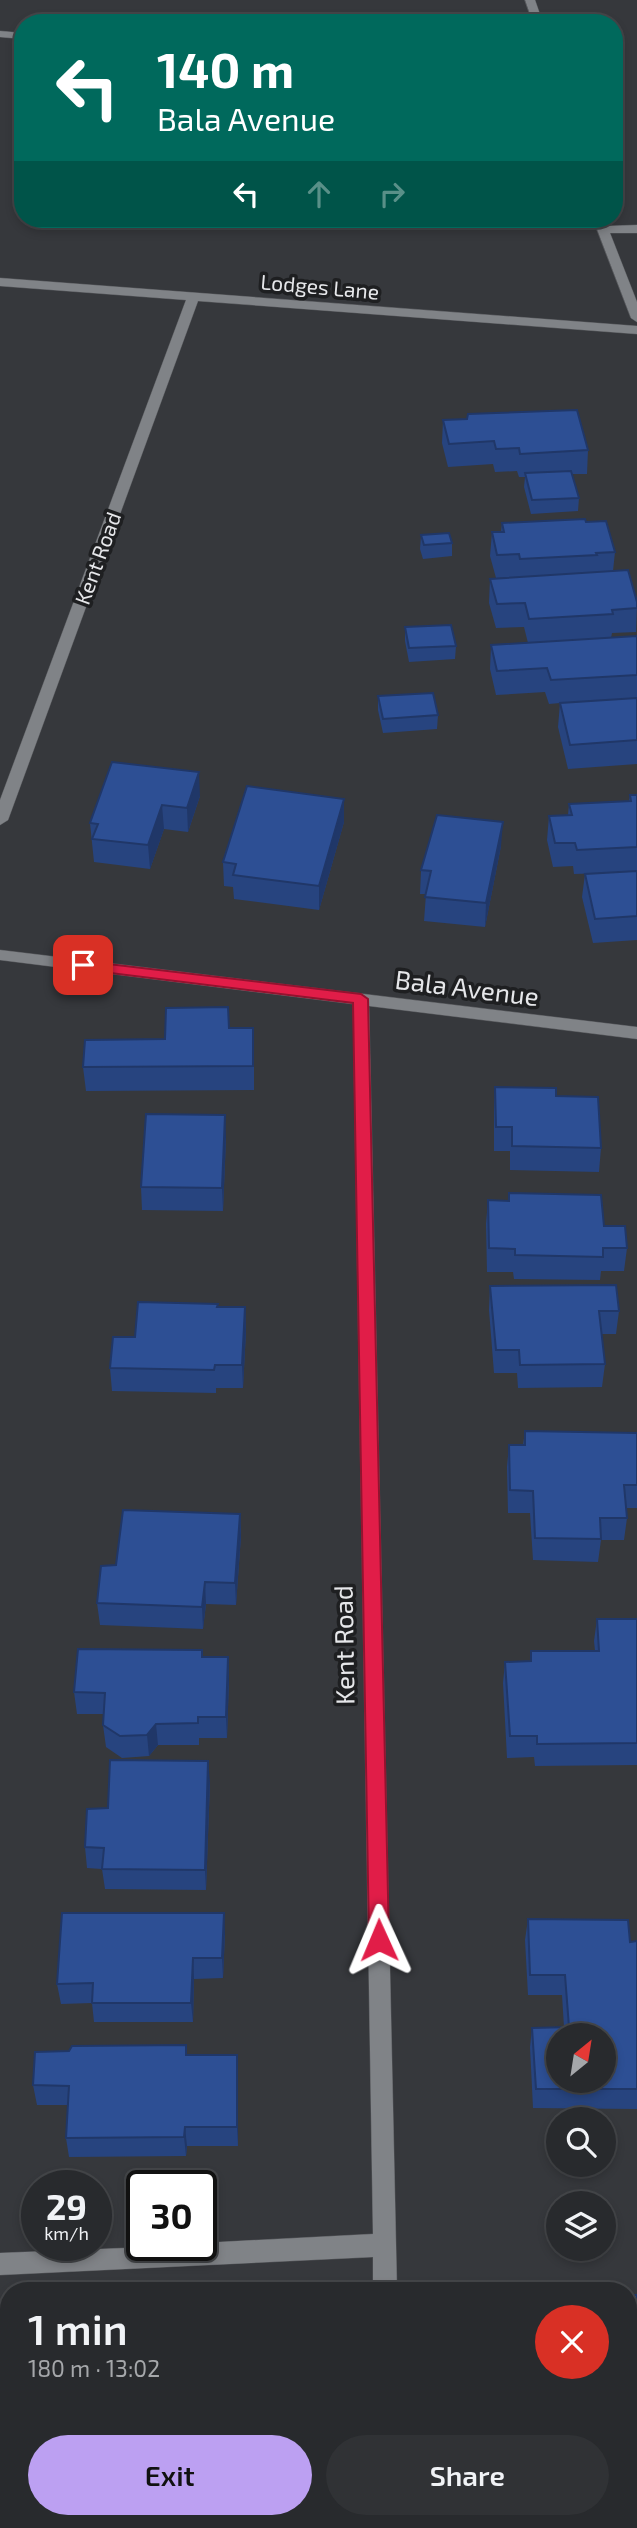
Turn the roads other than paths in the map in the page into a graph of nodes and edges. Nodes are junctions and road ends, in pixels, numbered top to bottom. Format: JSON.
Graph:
{"nodes":[{"id":1,"x":602,"y":228,"type":"edge"},
{"id":2,"x":0,"y":282,"type":"edge"},
{"id":3,"x":194,"y":295,"type":"junction"},
{"id":4,"x":637,"y":318,"type":"edge"},
{"id":5,"x":637,"y":330,"type":"edge"},
{"id":6,"x":0,"y":821,"type":"edge"},
{"id":7,"x":0,"y":955,"type":"edge"},
{"id":8,"x":361,"y":999,"type":"junction"},
{"id":9,"x":637,"y":1033,"type":"edge"},
{"id":10,"x":385,"y":2245,"type":"junction"},
{"id":11,"x":0,"y":2264,"type":"edge"},
{"id":12,"x":385,"y":2282,"type":"edge"}],
"edges":[{"from":1,"to":4,"type":"street"},
{"from":2,"to":3,"type":"street","name":"Lodges Lane"},
{"from":3,"to":5,"type":"street","name":"Lodges Lane"},
{"from":3,"to":6,"type":"street","name":"Kent Road"},
{"from":7,"to":8,"type":"street","name":"Bala Avenue"},
{"from":8,"to":9,"type":"street","name":"Bala Avenue"},
{"from":8,"to":10,"type":"street","name":"Kent Road"},
{"from":10,"to":11,"type":"street"},
{"from":10,"to":12,"type":"street","name":"Kent Road"}]}
